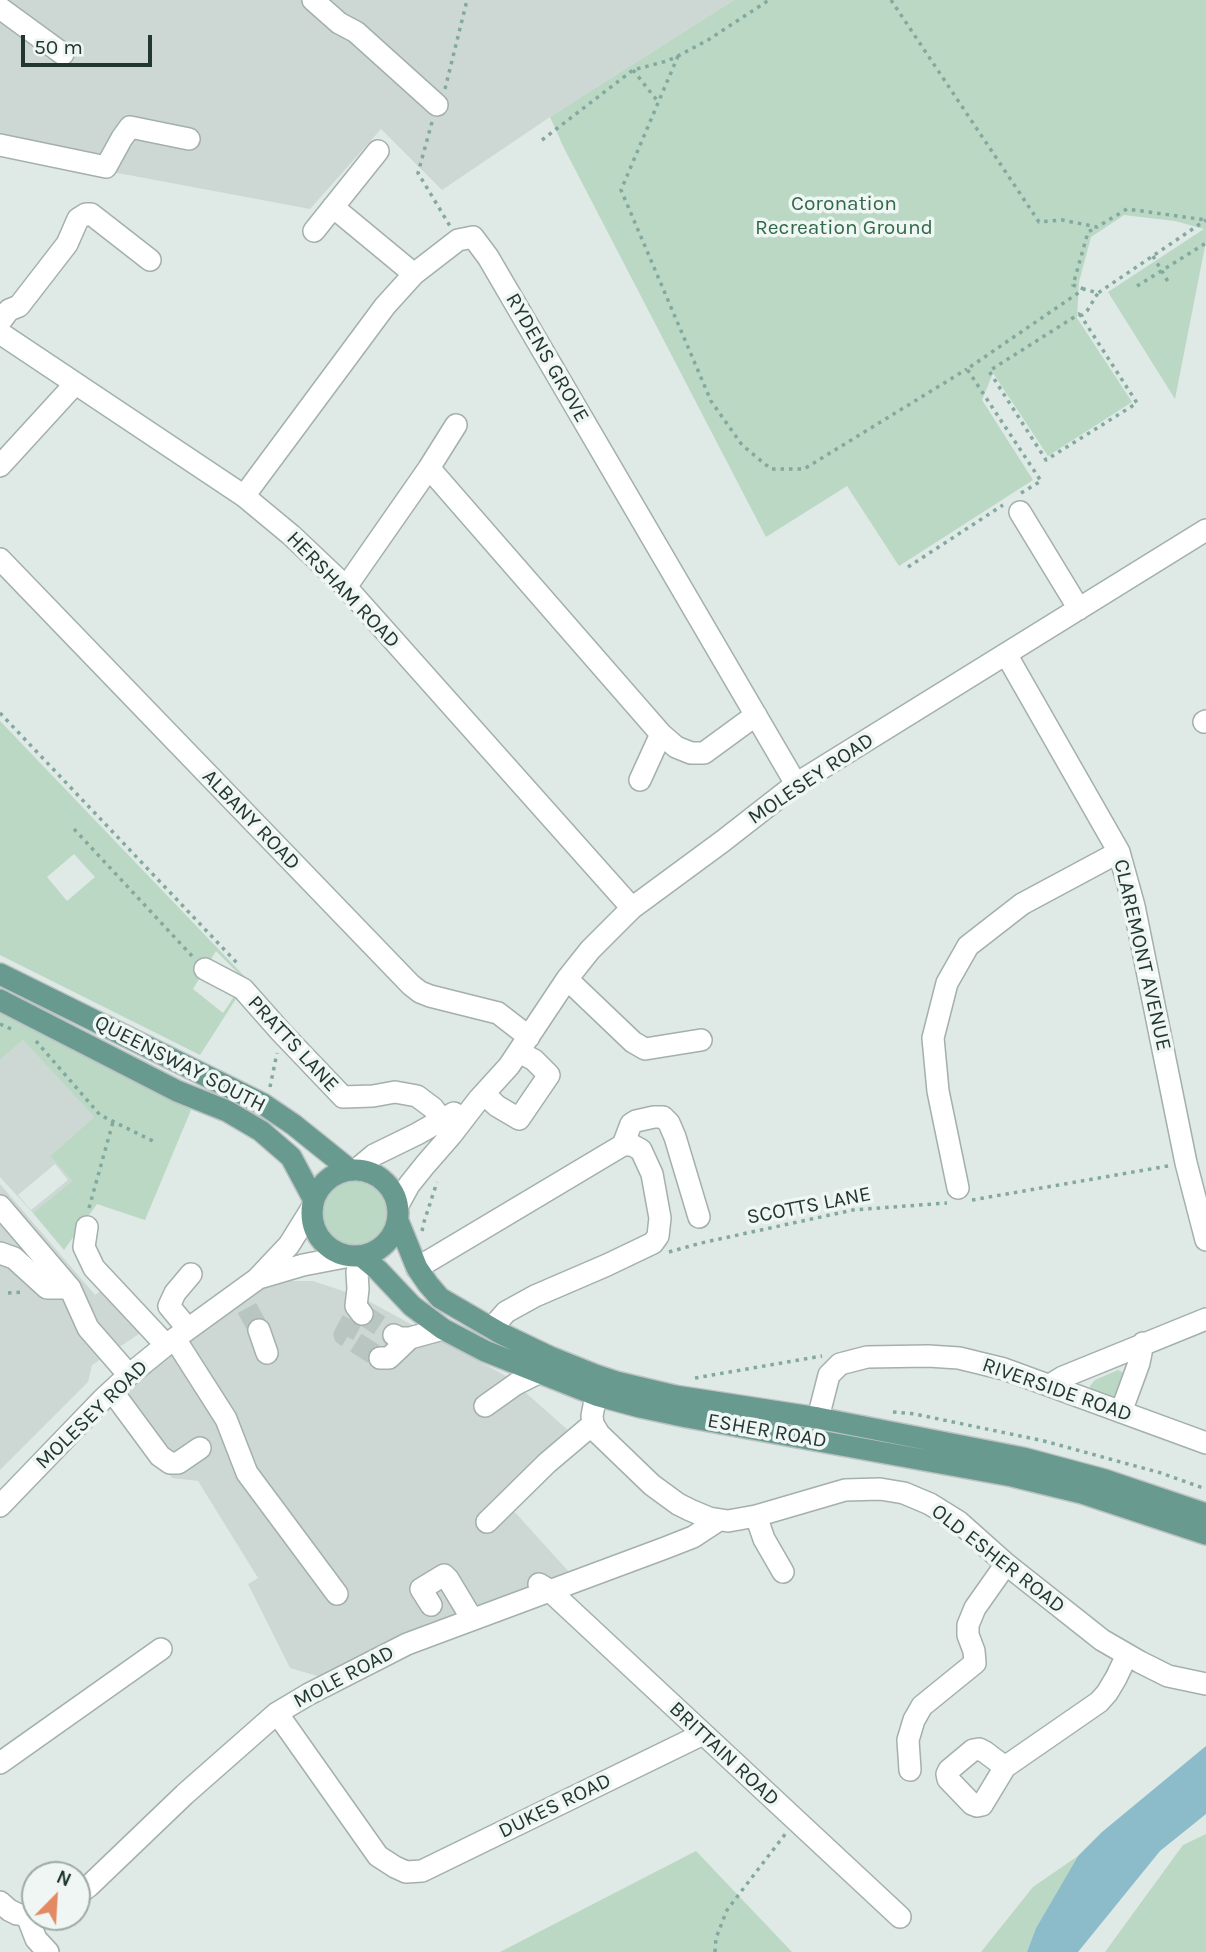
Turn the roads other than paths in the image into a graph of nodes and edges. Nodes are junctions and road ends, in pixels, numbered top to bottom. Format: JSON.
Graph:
{"nodes":[{"id":1,"x":313,"y":0,"type":"edge"},
{"id":2,"x":0,"y":8,"type":"edge"},
{"id":3,"x":63,"y":54,"type":"dead end"},
{"id":4,"x":437,"y":104,"type":"road end"},
{"id":5,"x":189,"y":139,"type":"dead end"},
{"id":6,"x":0,"y":145,"type":"edge"},
{"id":7,"x":378,"y":151,"type":"dead end"},
{"id":8,"x":333,"y":207,"type":"junction"},
{"id":9,"x":314,"y":231,"type":"dead end"},
{"id":10,"x":150,"y":260,"type":"dead end"},
{"id":11,"x":414,"y":274,"type":"junction"},
{"id":12,"x":0,"y":323,"type":"edge"},
{"id":13,"x":0,"y":333,"type":"edge"},
{"id":14,"x":75,"y":384,"type":"junction"},
{"id":15,"x":456,"y":425,"type":"dead end"},
{"id":16,"x":0,"y":466,"type":"edge"},
{"id":17,"x":429,"y":468,"type":"junction"},
{"id":18,"x":244,"y":496,"type":"junction"},
{"id":19,"x":1015,"y":503,"type":"road end"},
{"id":20,"x":1206,"y":530,"type":"edge"},
{"id":21,"x":0,"y":559,"type":"edge"},
{"id":22,"x":346,"y":587,"type":"junction"},
{"id":23,"x":1079,"y":609,"type":"junction"},
{"id":24,"x":1006,"y":654,"type":"junction"},
{"id":25,"x":755,"y":715,"type":"junction"},
{"id":26,"x":661,"y":734,"type":"junction"},
{"id":27,"x":640,"y":780,"type":"dead end"},
{"id":28,"x":796,"y":784,"type":"junction"},
{"id":29,"x":1119,"y":852,"type":"junction"},
{"id":30,"x":632,"y":908,"type":"junction"},
{"id":31,"x":205,"y":969,"type":"road end"},
{"id":32,"x":0,"y":974,"type":"edge"},
{"id":33,"x":567,"y":979,"type":"junction"},
{"id":34,"x":0,"y":1000,"type":"edge"},
{"id":35,"x":701,"y":1040,"type":"dead end"},
{"id":36,"x":524,"y":1045,"type":"junction"},
{"id":37,"x":482,"y":1097,"type":"junction"},
{"id":38,"x":447,"y":1127,"type":"junction"},
{"id":39,"x":623,"y":1144,"type":"junction"},
{"id":40,"x":353,"y":1170,"type":"junction"},
{"id":41,"x":957,"y":1197,"type":"road end"},
{"id":42,"x":313,"y":1204,"type":"junction"},
{"id":43,"x":0,"y":1206,"type":"edge"},
{"id":44,"x":398,"y":1213,"type":"junction"},
{"id":45,"x":699,"y":1217,"type":"dead end"},
{"id":46,"x":88,"y":1227,"type":"road end"},
{"id":47,"x":1206,"y":1240,"type":"edge"},
{"id":48,"x":0,"y":1252,"type":"edge"},
{"id":49,"x":355,"y":1256,"type":"junction"},
{"id":50,"x":417,"y":1268,"type":"junction"},
{"id":51,"x":191,"y":1273,"type":"dead end"},
{"id":52,"x":257,"y":1279,"type":"junction"},
{"id":53,"x":70,"y":1288,"type":"junction"},
{"id":54,"x":357,"y":1311,"type":"tunnel mouth"},
{"id":55,"x":1206,"y":1319,"type":"edge"},
{"id":56,"x":492,"y":1328,"type":"junction"},
{"id":57,"x":443,"y":1329,"type":"junction"},
{"id":58,"x":258,"y":1330,"type":"tunnel mouth"},
{"id":59,"x":176,"y":1338,"type":"junction"},
{"id":60,"x":1143,"y":1343,"type":"junction"},
{"id":61,"x":393,"y":1345,"type":"dead end"},
{"id":62,"x":267,"y":1353,"type":"dead end"},
{"id":63,"x":538,"y":1373,"type":"junction"},
{"id":64,"x":129,"y":1375,"type":"junction"},
{"id":65,"x":1051,"y":1385,"type":"junction"},
{"id":66,"x":112,"y":1391,"type":"junction"},
{"id":67,"x":596,"y":1395,"type":"junction"},
{"id":68,"x":485,"y":1406,"type":"dead end"},
{"id":69,"x":1121,"y":1412,"type":"junction"},
{"id":70,"x":818,"y":1418,"type":"junction"},
{"id":71,"x":593,"y":1424,"type":"junction"},
{"id":72,"x":1206,"y":1443,"type":"edge"},
{"id":73,"x":200,"y":1448,"type":"dead end"},
{"id":74,"x":678,"y":1504,"type":"junction"},
{"id":75,"x":0,"y":1506,"type":"edge"},
{"id":76,"x":1206,"y":1514,"type":"edge"},
{"id":77,"x":756,"y":1516,"type":"junction"},
{"id":78,"x":719,"y":1520,"type":"junction"},
{"id":79,"x":487,"y":1522,"type":"dead end"},
{"id":80,"x":1206,"y":1534,"type":"edge"},
{"id":81,"x":666,"y":1548,"type":"junction"},
{"id":82,"x":1006,"y":1564,"type":"junction"},
{"id":83,"x":783,"y":1573,"type":"dead end"},
{"id":84,"x":544,"y":1587,"type":"junction"},
{"id":85,"x":333,"y":1588,"type":"dead end"},
{"id":86,"x":431,"y":1605,"type":"dead end"},
{"id":87,"x":472,"y":1619,"type":"junction"},
{"id":88,"x":161,"y":1649,"type":"dead end"},
{"id":89,"x":1127,"y":1655,"type":"junction"},
{"id":90,"x":1206,"y":1684,"type":"edge"},
{"id":91,"x":276,"y":1713,"type":"junction"},
{"id":92,"x":703,"y":1734,"type":"junction"},
{"id":93,"x":0,"y":1763,"type":"edge"},
{"id":94,"x":1005,"y":1768,"type":"dead end"},
{"id":95,"x":910,"y":1770,"type":"dead end"},
{"id":96,"x":91,"y":1884,"type":"edge"},
{"id":97,"x":0,"y":1902,"type":"edge"},
{"id":98,"x":21,"y":1913,"type":"edge"},
{"id":99,"x":900,"y":1917,"type":"dead end"},
{"id":100,"x":34,"y":1931,"type":"edge"},
{"id":101,"x":48,"y":1952,"type":"edge"}],
"edges":[{"from":1,"to":4,"type":"street"},
{"from":2,"to":3,"type":"street"},
{"from":5,"to":6,"type":"street"},
{"from":7,"to":8,"type":"street"},
{"from":8,"to":9,"type":"street"},
{"from":8,"to":11,"type":"street"},
{"from":10,"to":12,"type":"street"},
{"from":11,"to":18,"type":"street"},
{"from":11,"to":25,"type":"street","name":"RYDENS GROVE"},
{"from":13,"to":14,"type":"street","name":"HERSHAM ROAD"},
{"from":14,"to":16,"type":"street"},
{"from":14,"to":18,"type":"street","name":"HERSHAM ROAD"},
{"from":15,"to":17,"type":"street"},
{"from":17,"to":22,"type":"street"},
{"from":17,"to":26,"type":"street"},
{"from":18,"to":22,"type":"street","name":"HERSHAM ROAD"},
{"from":19,"to":23,"type":"street"},
{"from":20,"to":23,"type":"street","name":"MOLESEY ROAD"},
{"from":21,"to":36,"type":"street","name":"ALBANY ROAD"},
{"from":22,"to":30,"type":"street","name":"HERSHAM ROAD"},
{"from":23,"to":24,"type":"street","name":"MOLESEY ROAD"},
{"from":24,"to":28,"type":"street","name":"MOLESEY ROAD"},
{"from":24,"to":29,"type":"street","name":"CLAREMONT AVENUE"},
{"from":25,"to":26,"type":"street"},
{"from":25,"to":28,"type":"street","name":"RYDENS GROVE"},
{"from":26,"to":27,"type":"street"},
{"from":28,"to":30,"type":"street","name":"MOLESEY ROAD"},
{"from":29,"to":41,"type":"street"},
{"from":29,"to":47,"type":"street","name":"CLAREMONT AVENUE"},
{"from":30,"to":33,"type":"street","name":"MOLESEY ROAD"},
{"from":31,"to":38,"type":"street","name":"PRATTS LANE"},
{"from":32,"to":40,"type":"main road","name":"QUEENSWAY SOUTH"},
{"from":33,"to":35,"type":"street"},
{"from":33,"to":36,"type":"street","name":"MOLESEY ROAD"},
{"from":34,"to":42,"type":"main road","name":"QUEENSWAY SOUTH"},
{"from":36,"to":37,"type":"street","name":"MOLESEY ROAD"},
{"from":36,"to":37,"type":"street","name":"ALBANY ROAD"},
{"from":37,"to":38,"type":"street","name":"MOLESEY ROAD"},
{"from":38,"to":40,"type":"street","name":"MOLESEY ROAD"},
{"from":38,"to":44,"type":"street","name":"MOLESEY ROAD"},
{"from":39,"to":45,"type":"street"},
{"from":39,"to":50,"type":"street"},
{"from":39,"to":56,"type":"street"},
{"from":40,"to":42,"type":"main road"},
{"from":40,"to":44,"type":"main road"},
{"from":42,"to":49,"type":"main road"},
{"from":42,"to":52,"type":"street","name":"MOLESEY ROAD"},
{"from":43,"to":53,"type":"street"},
{"from":44,"to":49,"type":"main road"},
{"from":44,"to":50,"type":"main road","name":"ESHER ROAD"},
{"from":46,"to":59,"type":"street"},
{"from":48,"to":53,"type":"street"},
{"from":49,"to":52,"type":"street","name":"MOLESEY ROAD"},
{"from":49,"to":54,"type":"street"},
{"from":49,"to":57,"type":"main road","name":"ESHER ROAD"},
{"from":50,"to":56,"type":"main road","name":"ESHER ROAD"},
{"from":51,"to":59,"type":"street"},
{"from":52,"to":59,"type":"street","name":"MOLESEY ROAD"},
{"from":53,"to":64,"type":"street"},
{"from":55,"to":60,"type":"street"},
{"from":56,"to":70,"type":"main road","name":"ESHER ROAD"},
{"from":57,"to":61,"type":"street"},
{"from":57,"to":63,"type":"main road","name":"ESHER ROAD"},
{"from":58,"to":62,"type":"street"},
{"from":59,"to":64,"type":"street","name":"MOLESEY ROAD"},
{"from":59,"to":85,"type":"street"},
{"from":60,"to":65,"type":"street"},
{"from":60,"to":69,"type":"street"},
{"from":63,"to":67,"type":"main road","name":"ESHER ROAD"},
{"from":63,"to":68,"type":"street"},
{"from":64,"to":66,"type":"street","name":"MOLESEY ROAD"},
{"from":65,"to":69,"type":"street","name":"RIVERSIDE ROAD"},
{"from":65,"to":70,"type":"street","name":"RIVERSIDE ROAD"},
{"from":66,"to":73,"type":"street"},
{"from":66,"to":75,"type":"street","name":"MOLESEY ROAD"},
{"from":67,"to":71,"type":"street"},
{"from":67,"to":80,"type":"main road","name":"ESHER ROAD"},
{"from":69,"to":72,"type":"street","name":"RIVERSIDE ROAD"},
{"from":70,"to":76,"type":"main road","name":"ESHER ROAD"},
{"from":71,"to":74,"type":"street","name":"OLD ESHER ROAD"},
{"from":71,"to":79,"type":"street"},
{"from":74,"to":78,"type":"street","name":"OLD ESHER ROAD"},
{"from":74,"to":81,"type":"street"},
{"from":77,"to":78,"type":"street","name":"OLD ESHER ROAD"},
{"from":77,"to":82,"type":"street","name":"OLD ESHER ROAD"},
{"from":77,"to":83,"type":"street"},
{"from":78,"to":81,"type":"street","name":"MOLE ROAD"},
{"from":81,"to":84,"type":"street","name":"MOLE ROAD"},
{"from":82,"to":89,"type":"street","name":"OLD ESHER ROAD"},
{"from":82,"to":95,"type":"street"},
{"from":84,"to":87,"type":"street","name":"MOLE ROAD"},
{"from":84,"to":92,"type":"street","name":"BRITTAIN ROAD"},
{"from":86,"to":87,"type":"street"},
{"from":87,"to":91,"type":"street","name":"MOLE ROAD"},
{"from":88,"to":93,"type":"street"},
{"from":89,"to":90,"type":"street","name":"OLD ESHER ROAD"},
{"from":89,"to":94,"type":"street"},
{"from":91,"to":92,"type":"street","name":"DUKES ROAD"},
{"from":91,"to":96,"type":"street","name":"MOLE ROAD"},
{"from":92,"to":99,"type":"street","name":"BRITTAIN ROAD"},
{"from":97,"to":98,"type":"street"},
{"from":100,"to":101,"type":"street"}]}
